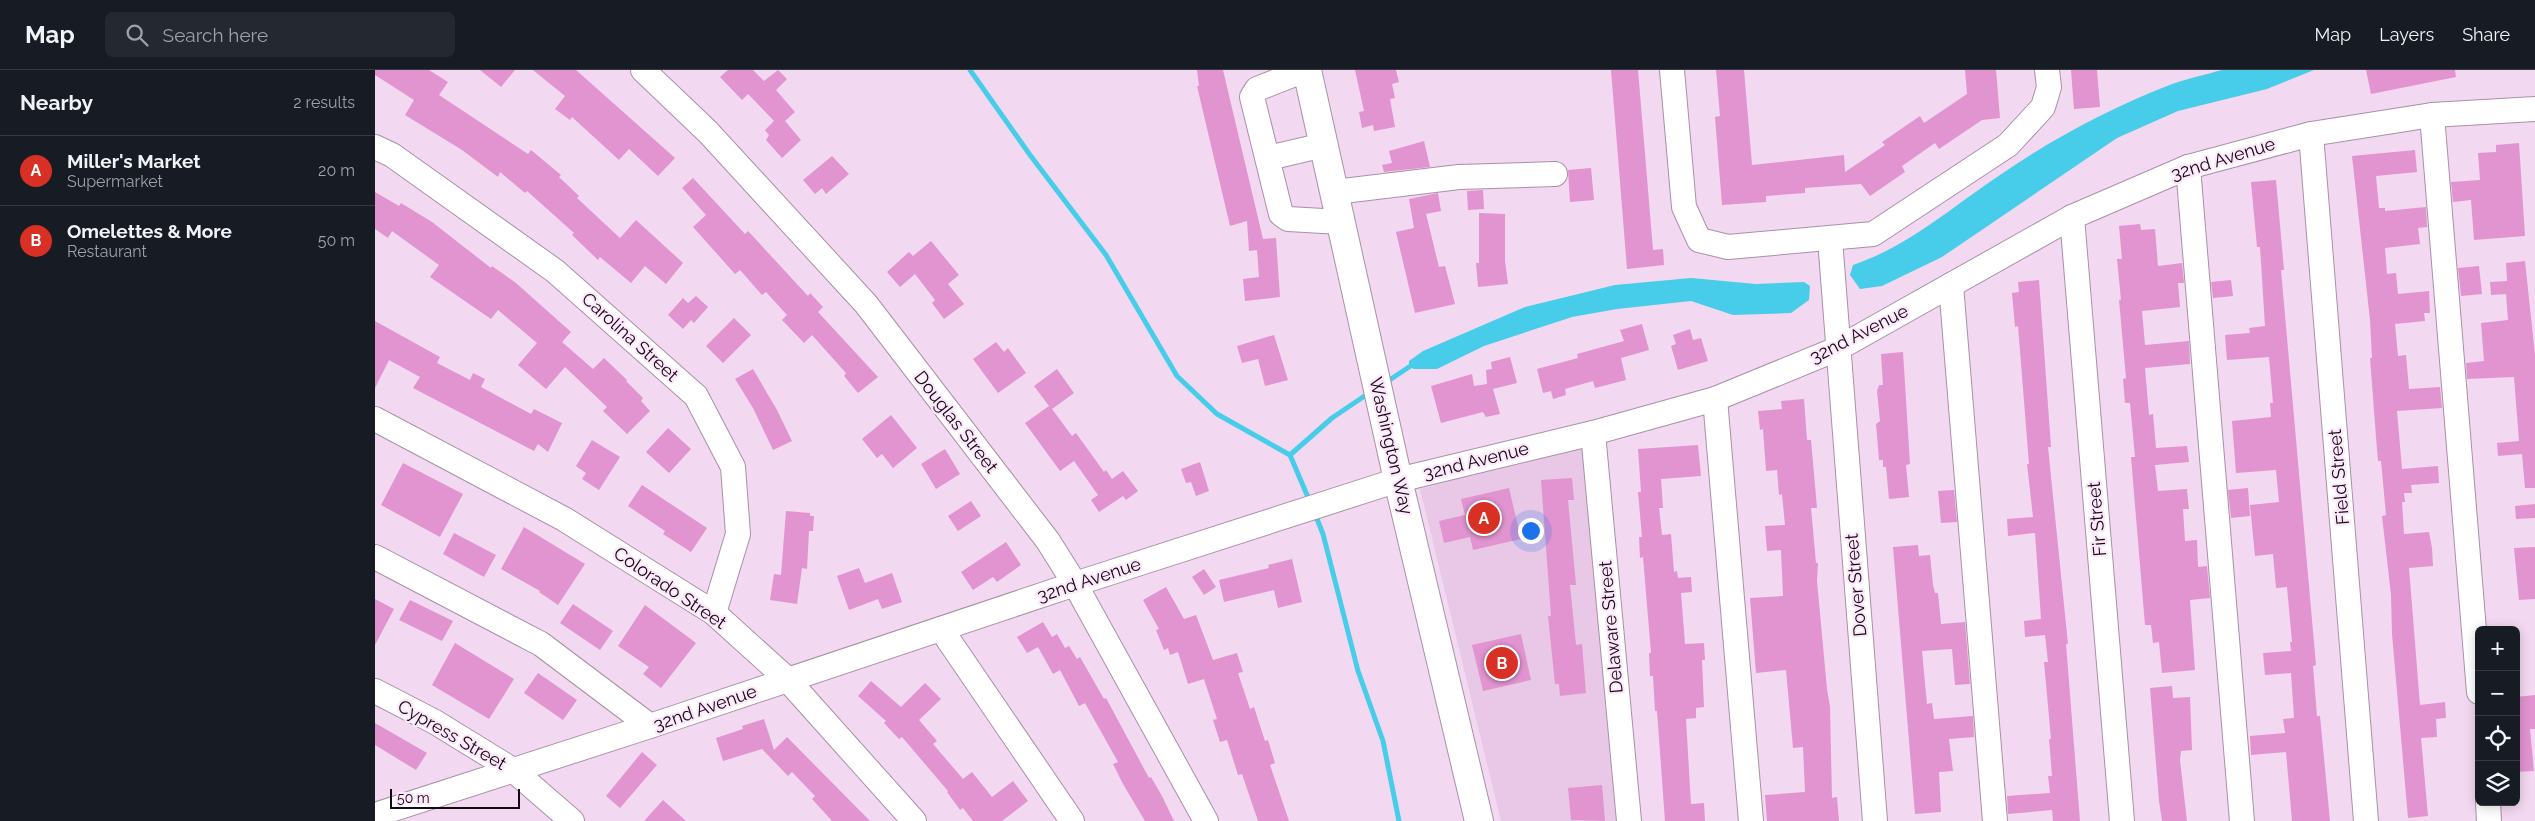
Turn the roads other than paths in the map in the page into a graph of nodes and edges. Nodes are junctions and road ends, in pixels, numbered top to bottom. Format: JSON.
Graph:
{"nodes":[{"id":1,"x":643,"y":70,"type":"edge"},
{"id":2,"x":1306,"y":70,"type":"edge"},
{"id":3,"x":1672,"y":70,"type":"edge"},
{"id":4,"x":2047,"y":70,"type":"edge"},
{"id":5,"x":2535,"y":109,"type":"edge"},
{"id":6,"x":2432,"y":115,"type":"junction"},
{"id":7,"x":2311,"y":134,"type":"junction"},
{"id":8,"x":1324,"y":145,"type":"junction"},
{"id":9,"x":375,"y":147,"type":"edge"},
{"id":10,"x":1268,"y":158,"type":"junction"},
{"id":11,"x":2188,"y":167,"type":"junction"},
{"id":12,"x":1555,"y":174,"type":"dead end"},
{"id":13,"x":1335,"y":192,"type":"junction"},
{"id":14,"x":2072,"y":217,"type":"junction"},
{"id":15,"x":1341,"y":222,"type":"junction"},
{"id":16,"x":1830,"y":239,"type":"junction"},
{"id":17,"x":1951,"y":286,"type":"junction"},
{"id":18,"x":1837,"y":348,"type":"junction"},
{"id":19,"x":1715,"y":398,"type":"junction"},
{"id":20,"x":375,"y":419,"type":"edge"},
{"id":21,"x":1593,"y":432,"type":"junction"},
{"id":22,"x":1398,"y":480,"type":"junction"},
{"id":23,"x":375,"y":556,"type":"edge"},
{"id":24,"x":1075,"y":584,"type":"junction"},
{"id":25,"x":714,"y":613,"type":"junction"},
{"id":26,"x":941,"y":629,"type":"junction"},
{"id":27,"x":2477,"y":671,"type":"edge"},
{"id":28,"x":787,"y":680,"type":"junction"},
{"id":29,"x":375,"y":691,"type":"edge"},
{"id":30,"x":650,"y":726,"type":"junction"},
{"id":31,"x":513,"y":770,"type":"junction"},
{"id":32,"x":2488,"y":806,"type":"edge"},
{"id":33,"x":375,"y":815,"type":"edge"},
{"id":34,"x":572,"y":821,"type":"edge"},
{"id":35,"x":914,"y":821,"type":"edge"},
{"id":36,"x":1072,"y":821,"type":"edge"},
{"id":37,"x":1206,"y":821,"type":"edge"},
{"id":38,"x":1479,"y":821,"type":"edge"},
{"id":39,"x":1629,"y":821,"type":"edge"},
{"id":40,"x":1751,"y":821,"type":"edge"},
{"id":41,"x":1875,"y":821,"type":"edge"},
{"id":42,"x":1995,"y":821,"type":"edge"},
{"id":43,"x":2122,"y":821,"type":"edge"},
{"id":44,"x":2243,"y":821,"type":"edge"},
{"id":45,"x":2366,"y":821,"type":"edge"},
{"id":46,"x":2489,"y":821,"type":"edge"}],
"edges":[{"from":1,"to":24,"type":"street","name":"Douglas Street"},
{"from":2,"to":8,"type":"main road","name":"Washington Way"},
{"from":2,"to":10,"type":"street"},
{"from":3,"to":16,"type":"street"},
{"from":4,"to":16,"type":"street"},
{"from":5,"to":6,"type":"street","name":"32nd Avenue"},
{"from":6,"to":7,"type":"street","name":"32nd Avenue"},
{"from":6,"to":27,"type":"street"},
{"from":7,"to":11,"type":"street","name":"32nd Avenue"},
{"from":7,"to":45,"type":"street","name":"Field Street"},
{"from":8,"to":10,"type":"street"},
{"from":8,"to":13,"type":"main road","name":"Washington Way"},
{"from":9,"to":25,"type":"street","name":"Carolina Street"},
{"from":10,"to":15,"type":"street"},
{"from":11,"to":14,"type":"street","name":"32nd Avenue"},
{"from":11,"to":44,"type":"street"},
{"from":12,"to":13,"type":"street"},
{"from":13,"to":15,"type":"main road","name":"Washington Way"},
{"from":14,"to":17,"type":"street","name":"32nd Avenue"},
{"from":14,"to":43,"type":"street","name":"Fir Street"},
{"from":15,"to":22,"type":"main road","name":"Washington Way"},
{"from":16,"to":18,"type":"street","name":"Dover Street"},
{"from":17,"to":18,"type":"street","name":"32nd Avenue"},
{"from":17,"to":42,"type":"street"},
{"from":18,"to":19,"type":"street","name":"32nd Avenue"},
{"from":18,"to":41,"type":"street","name":"Dover Street"},
{"from":19,"to":21,"type":"street","name":"32nd Avenue"},
{"from":19,"to":40,"type":"street"},
{"from":20,"to":25,"type":"street","name":"Colorado Street"},
{"from":21,"to":22,"type":"street","name":"32nd Avenue"},
{"from":21,"to":39,"type":"street","name":"Delaware Street"},
{"from":22,"to":24,"type":"street","name":"32nd Avenue"},
{"from":22,"to":38,"type":"main road","name":"Washington Way"},
{"from":23,"to":30,"type":"street"},
{"from":24,"to":26,"type":"street","name":"32nd Avenue"},
{"from":24,"to":37,"type":"street","name":"Douglas Street"},
{"from":25,"to":28,"type":"street","name":"Colorado Street"},
{"from":26,"to":28,"type":"street","name":"32nd Avenue"},
{"from":26,"to":36,"type":"street"},
{"from":28,"to":30,"type":"street","name":"32nd Avenue"},
{"from":28,"to":35,"type":"street","name":"Colorado Street"},
{"from":29,"to":31,"type":"street","name":"Cypress Street"},
{"from":30,"to":31,"type":"street","name":"32nd Avenue"},
{"from":31,"to":33,"type":"street","name":"32nd Avenue"},
{"from":31,"to":34,"type":"street","name":"Cypress Street"},
{"from":32,"to":46,"type":"street"}]}
